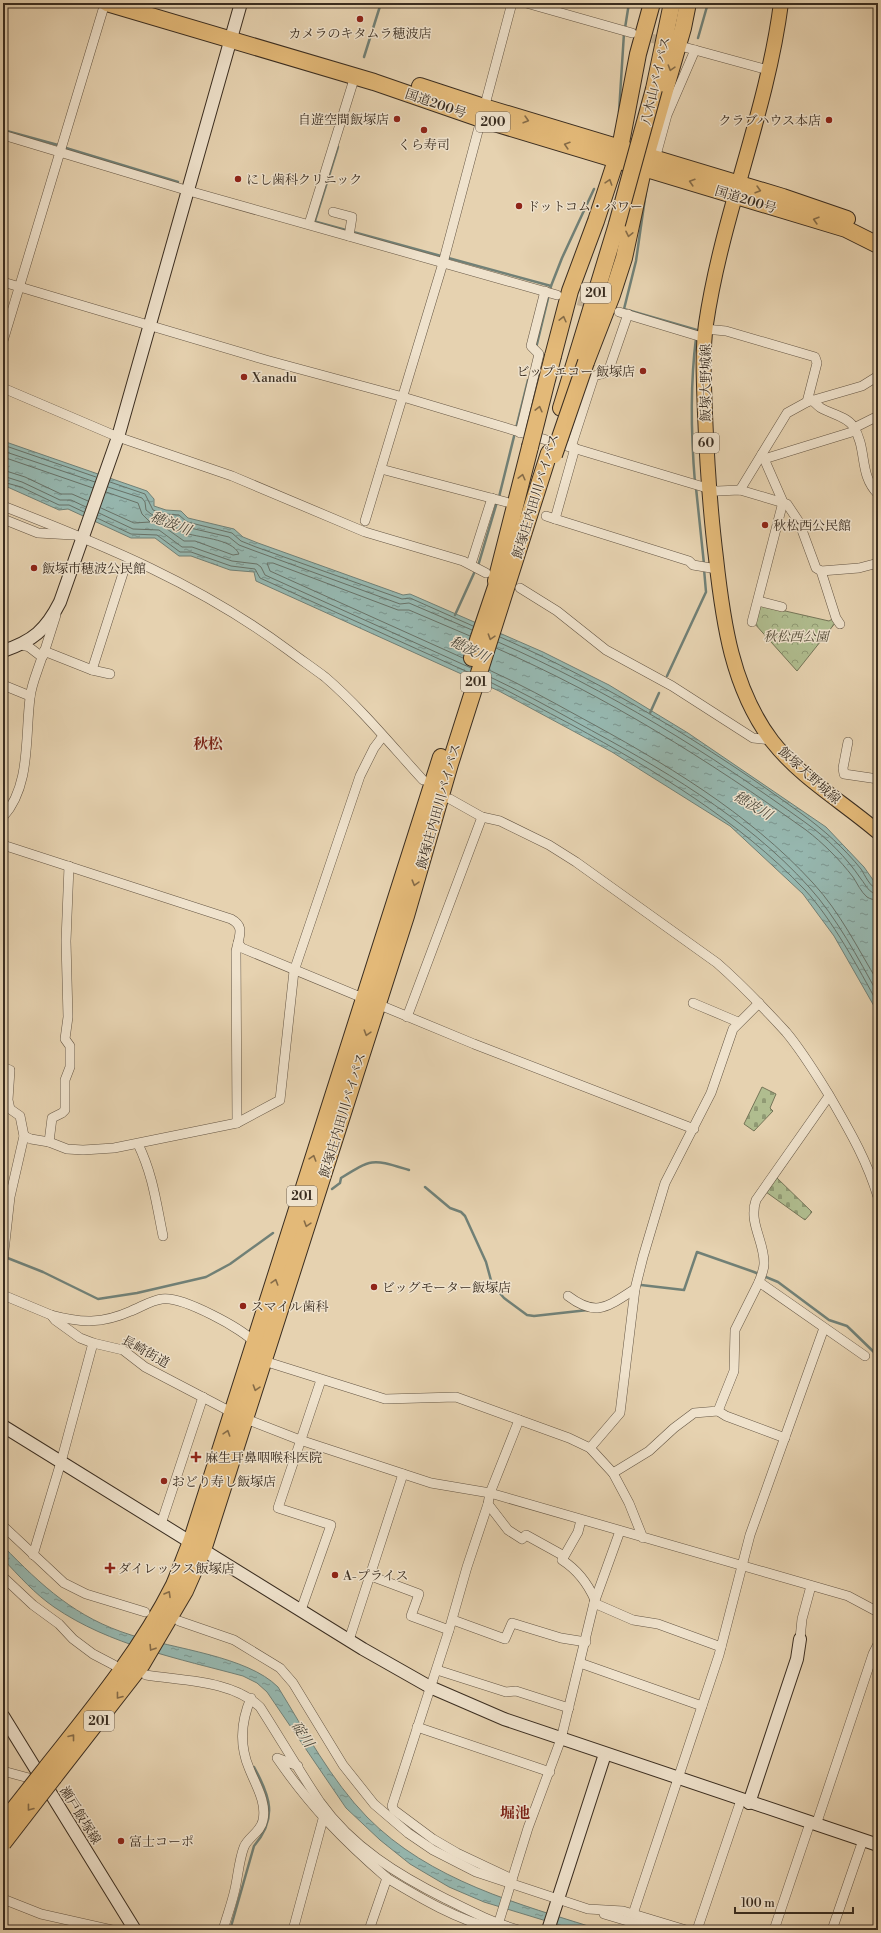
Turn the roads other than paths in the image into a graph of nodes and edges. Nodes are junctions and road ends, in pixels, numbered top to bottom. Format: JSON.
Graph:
{"nodes":[{"id":1,"x":106,"y":3,"type":"edge"},
{"id":2,"x":141,"y":3,"type":"edge"},
{"id":3,"x":241,"y":3,"type":"edge"},
{"id":4,"x":512,"y":3,"type":"edge"},
{"id":5,"x":526,"y":3,"type":"edge"},
{"id":6,"x":652,"y":3,"type":"edge"},
{"id":7,"x":672,"y":3,"type":"edge"},
{"id":8,"x":688,"y":3,"type":"edge"},
{"id":9,"x":781,"y":3,"type":"edge"},
{"id":10,"x":628,"y":31,"type":"tunnel mouth"},
{"id":11,"x":232,"y":35,"type":"junction"},
{"id":12,"x":684,"y":47,"type":"dead end"},
{"id":13,"x":695,"y":50,"type":"junction"},
{"id":14,"x":768,"y":70,"type":"junction"},
{"id":15,"x":354,"y":76,"type":"junction"},
{"id":16,"x":630,"y":103,"type":"junction"},
{"id":17,"x":658,"y":111,"type":"junction"},
{"id":18,"x":483,"y":113,"type":"junction"},
{"id":19,"x":3,"y":135,"type":"edge"},
{"id":20,"x":61,"y":151,"type":"junction"},
{"id":21,"x":618,"y":154,"type":"junction"},
{"id":22,"x":645,"y":160,"type":"junction"},
{"id":23,"x":738,"y":190,"type":"junction"},
{"id":24,"x":189,"y":191,"type":"junction"},
{"id":25,"x":333,"y":212,"type":"dead end"},
{"id":26,"x":309,"y":224,"type":"junction"},
{"id":27,"x":349,"y":232,"type":"junction"},
{"id":28,"x":878,"y":233,"type":"edge"},
{"id":29,"x":878,"y":245,"type":"edge"},
{"id":30,"x":444,"y":259,"type":"junction"},
{"id":31,"x":3,"y":282,"type":"edge"},
{"id":32,"x":20,"y":287,"type":"junction"},
{"id":33,"x":150,"y":325,"type":"junction"},
{"id":34,"x":703,"y":335,"type":"junction"},
{"id":35,"x":3,"y":341,"type":"edge"},
{"id":36,"x":580,"y":362,"type":"junction"},
{"id":37,"x":878,"y":376,"type":"edge"},
{"id":38,"x":3,"y":388,"type":"edge"},
{"id":39,"x":403,"y":397,"type":"junction"},
{"id":40,"x":809,"y":401,"type":"junction"},
{"id":41,"x":878,"y":416,"type":"edge"},
{"id":42,"x":855,"y":430,"type":"junction"},
{"id":43,"x":517,"y":432,"type":"junction"},
{"id":44,"x":118,"y":437,"type":"junction"},
{"id":45,"x":573,"y":448,"type":"junction"},
{"id":46,"x":544,"y":452,"type":"junction"},
{"id":47,"x":763,"y":456,"type":"junction"},
{"id":48,"x":381,"y":469,"type":"junction"},
{"id":49,"x":705,"y":487,"type":"junction"},
{"id":50,"x":740,"y":490,"type":"junction"},
{"id":51,"x":878,"y":494,"type":"edge"},
{"id":52,"x":783,"y":502,"type":"junction"},
{"id":53,"x":3,"y":506,"type":"edge"},
{"id":54,"x":546,"y":516,"type":"dead end"},
{"id":55,"x":3,"y":519,"type":"edge"},
{"id":56,"x":555,"y":519,"type":"junction"},
{"id":57,"x":365,"y":521,"type":"dead end"},
{"id":58,"x":81,"y":535,"type":"junction"},
{"id":59,"x":878,"y":563,"type":"edge"},
{"id":60,"x":125,"y":567,"type":"dead end"},
{"id":61,"x":714,"y":569,"type":"junction"},
{"id":62,"x":822,"y":571,"type":"junction"},
{"id":63,"x":520,"y":588,"type":"dead end"},
{"id":64,"x":497,"y":598,"type":"junction"},
{"id":65,"x":758,"y":601,"type":"junction"},
{"id":66,"x":60,"y":602,"type":"junction"},
{"id":67,"x":782,"y":607,"type":"dead end"},
{"id":68,"x":752,"y":622,"type":"dead end"},
{"id":69,"x":840,"y":624,"type":"dead end"},
{"id":70,"x":21,"y":645,"type":"junction"},
{"id":71,"x":3,"y":651,"type":"edge"},
{"id":72,"x":43,"y":654,"type":"junction"},
{"id":73,"x":92,"y":670,"type":"junction"},
{"id":74,"x":110,"y":674,"type":"dead end"},
{"id":75,"x":3,"y":686,"type":"edge"},
{"id":76,"x":30,"y":696,"type":"junction"},
{"id":77,"x":383,"y":736,"type":"junction"},
{"id":78,"x":772,"y":740,"type":"junction"},
{"id":79,"x":848,"y":742,"type":"dead end"},
{"id":80,"x":878,"y":779,"type":"edge"},
{"id":81,"x":423,"y":780,"type":"dead end"},
{"id":82,"x":450,"y":799,"type":"dead end"},
{"id":83,"x":3,"y":817,"type":"edge"},
{"id":84,"x":482,"y":817,"type":"junction"},
{"id":85,"x":878,"y":832,"type":"edge"},
{"id":86,"x":3,"y":845,"type":"edge"},
{"id":87,"x":69,"y":866,"type":"junction"},
{"id":88,"x":238,"y":943,"type":"junction"},
{"id":89,"x":294,"y":970,"type":"junction"},
{"id":90,"x":369,"y":1002,"type":"junction"},
{"id":91,"x":693,"y":1003,"type":"dead end"},
{"id":92,"x":759,"y":1003,"type":"junction"},
{"id":93,"x":407,"y":1017,"type":"junction"},
{"id":94,"x":738,"y":1022,"type":"junction"},
{"id":95,"x":3,"y":1067,"type":"edge"},
{"id":96,"x":829,"y":1096,"type":"junction"},
{"id":97,"x":237,"y":1123,"type":"junction"},
{"id":98,"x":694,"y":1129,"type":"junction"},
{"id":99,"x":24,"y":1136,"type":"junction"},
{"id":100,"x":49,"y":1142,"type":"junction"},
{"id":101,"x":138,"y":1144,"type":"junction"},
{"id":102,"x":878,"y":1197,"type":"edge"},
{"id":103,"x":163,"y":1236,"type":"dead end"},
{"id":104,"x":3,"y":1260,"type":"edge"},
{"id":105,"x":758,"y":1282,"type":"junction"},
{"id":106,"x":635,"y":1289,"type":"junction"},
{"id":107,"x":3,"y":1295,"type":"edge"},
{"id":108,"x":568,"y":1296,"type":"dead end"},
{"id":109,"x":51,"y":1315,"type":"junction"},
{"id":110,"x":824,"y":1328,"type":"junction"},
{"id":111,"x":93,"y":1343,"type":"junction"},
{"id":112,"x":256,"y":1343,"type":"junction"},
{"id":113,"x":865,"y":1356,"type":"dead end"},
{"id":114,"x":264,"y":1361,"type":"junction"},
{"id":115,"x":321,"y":1380,"type":"junction"},
{"id":116,"x":203,"y":1397,"type":"junction"},
{"id":117,"x":718,"y":1411,"type":"junction"},
{"id":118,"x":240,"y":1416,"type":"junction"},
{"id":119,"x":519,"y":1420,"type":"junction"},
{"id":120,"x":3,"y":1426,"type":"edge"},
{"id":121,"x":785,"y":1438,"type":"junction"},
{"id":122,"x":300,"y":1440,"type":"junction"},
{"id":123,"x":590,"y":1448,"type":"junction"},
{"id":124,"x":61,"y":1462,"type":"junction"},
{"id":125,"x":613,"y":1473,"type":"junction"},
{"id":126,"x":403,"y":1474,"type":"junction"},
{"id":127,"x":490,"y":1493,"type":"junction"},
{"id":128,"x":488,"y":1504,"type":"junction"},
{"id":129,"x":581,"y":1520,"type":"junction"},
{"id":130,"x":161,"y":1524,"type":"junction"},
{"id":131,"x":3,"y":1526,"type":"edge"},
{"id":132,"x":620,"y":1531,"type":"junction"},
{"id":133,"x":643,"y":1538,"type":"junction"},
{"id":134,"x":197,"y":1546,"type":"junction"},
{"id":135,"x":33,"y":1555,"type":"junction"},
{"id":136,"x":564,"y":1556,"type":"junction"},
{"id":137,"x":741,"y":1567,"type":"junction"},
{"id":138,"x":371,"y":1576,"type":"junction"},
{"id":139,"x":3,"y":1577,"type":"edge"},
{"id":140,"x":812,"y":1586,"type":"junction"},
{"id":141,"x":595,"y":1601,"type":"junction"},
{"id":142,"x":301,"y":1610,"type":"junction"},
{"id":143,"x":145,"y":1612,"type":"dead end"},
{"id":144,"x":878,"y":1612,"type":"edge"},
{"id":145,"x":453,"y":1620,"type":"junction"},
{"id":146,"x":179,"y":1621,"type":"dead end"},
{"id":147,"x":450,"y":1630,"type":"junction"},
{"id":148,"x":800,"y":1639,"type":"joint"},
{"id":149,"x":349,"y":1640,"type":"junction"},
{"id":150,"x":586,"y":1642,"type":"junction"},
{"id":151,"x":878,"y":1644,"type":"edge"},
{"id":152,"x":721,"y":1647,"type":"junction"},
{"id":153,"x":580,"y":1663,"type":"junction"},
{"id":154,"x":133,"y":1666,"type":"junction"},
{"id":155,"x":437,"y":1670,"type":"junction"},
{"id":156,"x":430,"y":1687,"type":"junction"},
{"id":157,"x":251,"y":1698,"type":"junction"},
{"id":158,"x":702,"y":1706,"type":"junction"},
{"id":159,"x":569,"y":1708,"type":"junction"},
{"id":160,"x":3,"y":1716,"type":"edge"},
{"id":161,"x":417,"y":1727,"type":"junction"},
{"id":162,"x":561,"y":1739,"type":"junction"},
{"id":163,"x":605,"y":1754,"type":"junction"},
{"id":164,"x":298,"y":1766,"type":"junction"},
{"id":165,"x":3,"y":1771,"type":"edge"},
{"id":166,"x":550,"y":1772,"type":"junction"},
{"id":167,"x":49,"y":1776,"type":"junction"},
{"id":168,"x":679,"y":1779,"type":"junction"},
{"id":169,"x":745,"y":1801,"type":"junction"},
{"id":170,"x":323,"y":1819,"type":"junction"},
{"id":171,"x":3,"y":1823,"type":"edge"},
{"id":172,"x":813,"y":1824,"type":"junction"},
{"id":173,"x":863,"y":1840,"type":"junction"},
{"id":174,"x":3,"y":1843,"type":"edge"},
{"id":175,"x":878,"y":1845,"type":"edge"},
{"id":176,"x":387,"y":1878,"type":"junction"},
{"id":177,"x":511,"y":1883,"type":"junction"},
{"id":178,"x":3,"y":1899,"type":"edge"},
{"id":179,"x":558,"y":1900,"type":"junction"},
{"id":180,"x":588,"y":1909,"type":"junction"},
{"id":181,"x":633,"y":1914,"type":"junction"},
{"id":182,"x":497,"y":1926,"type":"edge"},
{"id":183,"x":112,"y":1930,"type":"edge"},
{"id":184,"x":135,"y":1930,"type":"edge"},
{"id":185,"x":223,"y":1930,"type":"edge"},
{"id":186,"x":293,"y":1930,"type":"edge"},
{"id":187,"x":369,"y":1930,"type":"edge"},
{"id":188,"x":519,"y":1930,"type":"edge"},
{"id":189,"x":548,"y":1930,"type":"edge"},
{"id":190,"x":658,"y":1930,"type":"edge"},
{"id":191,"x":686,"y":1930,"type":"edge"},
{"id":192,"x":697,"y":1930,"type":"edge"},
{"id":193,"x":774,"y":1930,"type":"edge"},
{"id":194,"x":832,"y":1930,"type":"edge"}],
"edges":[{"from":1,"to":11,"type":"highway","name":"国道200号","number":"200"},
{"from":1,"to":20,"type":"street"},
{"from":2,"to":11,"type":"highway","name":"国道200号","number":"200"},
{"from":3,"to":11,"type":"street"},
{"from":4,"to":18,"type":"street"},
{"from":5,"to":10,"type":"street"},
{"from":6,"to":16,"type":"highway"},
{"from":7,"to":22,"type":"highway","name":"八木山バイパス","number":"201","bridge":true},
{"from":8,"to":17,"type":"highway","one_way":true},
{"from":9,"to":14,"type":"main road","name":"飯塚大野城線","number":"60"},
{"from":11,"to":15,"type":"highway","name":"国道200号","number":"200"},
{"from":11,"to":18,"type":"highway","name":"国道200号","number":"200"},
{"from":11,"to":24,"type":"street"},
{"from":12,"to":13,"type":"street"},
{"from":13,"to":14,"type":"street"},
{"from":13,"to":22,"type":"street"},
{"from":14,"to":23,"type":"main road","name":"飯塚大野城線","number":"60"},
{"from":15,"to":18,"type":"highway","name":"国道200号","number":"200"},
{"from":15,"to":26,"type":"street"},
{"from":16,"to":17,"type":"highway"},
{"from":16,"to":21,"type":"highway"},
{"from":17,"to":22,"type":"highway"},
{"from":18,"to":21,"type":"highway","name":"国道200号","number":"200"},
{"from":18,"to":30,"type":"street"},
{"from":19,"to":20,"type":"street"},
{"from":20,"to":24,"type":"street"},
{"from":20,"to":32,"type":"street"},
{"from":21,"to":22,"type":"highway","name":"国道200号","number":"200"},
{"from":46,"to":21,"type":"highway","one_way":true,"bridge":true},
{"from":22,"to":23,"type":"highway","name":"国道200号","number":"200"},
{"from":22,"to":36,"type":"highway","name":"飯塚庄内田川バイパス","number":"201","bridge":true},
{"from":22,"to":36,"type":"highway","one_way":true},
{"from":23,"to":28,"type":"highway","name":"国道200号","number":"200","one_way":true},
{"from":29,"to":23,"type":"highway","name":"国道200号","number":"200","one_way":true},
{"from":23,"to":34,"type":"main road","name":"飯塚大野城線","number":"60"},
{"from":24,"to":26,"type":"street"},
{"from":24,"to":33,"type":"street"},
{"from":25,"to":27,"type":"street"},
{"from":26,"to":27,"type":"street"},
{"from":27,"to":30,"type":"street"},
{"from":30,"to":39,"type":"street"},
{"from":30,"to":43,"type":"street"},
{"from":31,"to":32,"type":"street"},
{"from":32,"to":33,"type":"street"},
{"from":32,"to":35,"type":"street"},
{"from":33,"to":39,"type":"street"},
{"from":33,"to":44,"type":"street"},
{"from":34,"to":40,"type":"street"},
{"from":34,"to":45,"type":"street"},
{"from":34,"to":49,"type":"main road","name":"飯塚大野城線","number":"60"},
{"from":36,"to":46,"type":"highway","bridge":true},
{"from":36,"to":46,"type":"highway","name":"飯塚庄内田川バイパス","number":"201"},
{"from":37,"to":40,"type":"street"},
{"from":38,"to":44,"type":"street"},
{"from":39,"to":43,"type":"street"},
{"from":39,"to":48,"type":"street"},
{"from":40,"to":42,"type":"street"},
{"from":40,"to":47,"type":"street"},
{"from":41,"to":42,"type":"street"},
{"from":42,"to":47,"type":"street"},
{"from":42,"to":51,"type":"street"},
{"from":43,"to":45,"type":"street"},
{"from":44,"to":48,"type":"street"},
{"from":44,"to":58,"type":"street"},
{"from":45,"to":49,"type":"street"},
{"from":45,"to":56,"type":"street"},
{"from":64,"to":46,"type":"highway","name":"飯塚庄内田川バイパス","number":"201","one_way":true},
{"from":46,"to":64,"type":"highway","name":"飯塚庄内田川バイパス","number":"201"},
{"from":47,"to":50,"type":"street"},
{"from":47,"to":52,"type":"street"},
{"from":48,"to":57,"type":"street"},
{"from":49,"to":50,"type":"street"},
{"from":49,"to":61,"type":"main road","name":"飯塚大野城線","number":"60"},
{"from":50,"to":52,"type":"street"},
{"from":52,"to":62,"type":"street"},
{"from":52,"to":65,"type":"street"},
{"from":53,"to":58,"type":"street"},
{"from":54,"to":56,"type":"street"},
{"from":55,"to":58,"type":"street"},
{"from":56,"to":61,"type":"street"},
{"from":58,"to":66,"type":"street"},
{"from":58,"to":77,"type":"street"},
{"from":59,"to":62,"type":"street"},
{"from":60,"to":73,"type":"street"},
{"from":61,"to":78,"type":"main road","name":"飯塚大野城線","number":"60"},
{"from":62,"to":69,"type":"street"},
{"from":63,"to":78,"type":"street"},
{"from":64,"to":90,"type":"highway","name":"飯塚庄内田川バイパス","number":"201"},
{"from":65,"to":67,"type":"street"},
{"from":65,"to":68,"type":"street"},
{"from":66,"to":70,"type":"street"},
{"from":66,"to":72,"type":"street"},
{"from":70,"to":71,"type":"street"},
{"from":70,"to":72,"type":"street"},
{"from":72,"to":73,"type":"street"},
{"from":72,"to":76,"type":"street"},
{"from":73,"to":74,"type":"street"},
{"from":75,"to":76,"type":"street"},
{"from":76,"to":83,"type":"street"},
{"from":77,"to":81,"type":"street"},
{"from":77,"to":89,"type":"street"},
{"from":78,"to":85,"type":"main road","name":"飯塚大野城線","number":"60"},
{"from":79,"to":80,"type":"street"},
{"from":82,"to":84,"type":"street"},
{"from":84,"to":92,"type":"street"},
{"from":84,"to":93,"type":"street"},
{"from":86,"to":87,"type":"street"},
{"from":87,"to":88,"type":"street"},
{"from":87,"to":100,"type":"street"},
{"from":88,"to":89,"type":"street"},
{"from":88,"to":97,"type":"street"},
{"from":89,"to":90,"type":"street"},
{"from":89,"to":97,"type":"street"},
{"from":90,"to":93,"type":"street"},
{"from":112,"to":90,"type":"highway","name":"飯塚庄内田川バイパス","number":"201","one_way":true},
{"from":90,"to":114,"type":"highway","name":"飯塚庄内田川バイパス","number":"201","one_way":true},
{"from":91,"to":94,"type":"street"},
{"from":92,"to":94,"type":"street"},
{"from":92,"to":96,"type":"street"},
{"from":93,"to":98,"type":"street"},
{"from":94,"to":98,"type":"street"},
{"from":95,"to":99,"type":"street"},
{"from":96,"to":102,"type":"street"},
{"from":96,"to":105,"type":"street"},
{"from":97,"to":101,"type":"street"},
{"from":98,"to":106,"type":"street"},
{"from":99,"to":100,"type":"street"},
{"from":99,"to":104,"type":"street"},
{"from":100,"to":101,"type":"street"},
{"from":101,"to":103,"type":"street"},
{"from":105,"to":110,"type":"street"},
{"from":105,"to":117,"type":"street"},
{"from":106,"to":108,"type":"street"},
{"from":106,"to":123,"type":"street"},
{"from":107,"to":109,"type":"street","name":"長崎街道"},
{"from":109,"to":111,"type":"street","name":"長崎街道"},
{"from":109,"to":112,"type":"street"},
{"from":110,"to":113,"type":"street"},
{"from":110,"to":121,"type":"street"},
{"from":111,"to":116,"type":"street","name":"長崎街道"},
{"from":111,"to":124,"type":"street"},
{"from":112,"to":114,"type":"street"},
{"from":112,"to":118,"type":"highway","name":"飯塚庄内田川バイパス","number":"201"},
{"from":114,"to":115,"type":"street"},
{"from":114,"to":118,"type":"highway","name":"飯塚庄内田川バイパス","number":"201","one_way":true},
{"from":115,"to":119,"type":"street"},
{"from":115,"to":122,"type":"street"},
{"from":116,"to":118,"type":"street","name":"長崎街道"},
{"from":116,"to":130,"type":"street"},
{"from":117,"to":121,"type":"street"},
{"from":117,"to":125,"type":"street"},
{"from":118,"to":122,"type":"street","name":"長崎街道"},
{"from":118,"to":134,"type":"highway","name":"飯塚庄内田川バイパス","number":"201"},
{"from":119,"to":123,"type":"street"},
{"from":119,"to":127,"type":"street"},
{"from":120,"to":124,"type":"street"},
{"from":121,"to":137,"type":"street"},
{"from":122,"to":126,"type":"street","name":"長崎街道"},
{"from":122,"to":142,"type":"street"},
{"from":123,"to":125,"type":"street"},
{"from":124,"to":130,"type":"street"},
{"from":124,"to":135,"type":"street"},
{"from":125,"to":133,"type":"street"},
{"from":126,"to":127,"type":"street","name":"長崎街道"},
{"from":126,"to":138,"type":"street"},
{"from":127,"to":128,"type":"street"},
{"from":127,"to":129,"type":"street","name":"長崎街道"},
{"from":128,"to":136,"type":"street"},
{"from":128,"to":145,"type":"street"},
{"from":129,"to":132,"type":"street","name":"長崎街道"},
{"from":129,"to":136,"type":"street"},
{"from":130,"to":134,"type":"street"},
{"from":131,"to":135,"type":"street"},
{"from":132,"to":133,"type":"street","name":"長崎街道"},
{"from":132,"to":141,"type":"street"},
{"from":133,"to":137,"type":"street","name":"長崎街道"},
{"from":134,"to":142,"type":"street"},
{"from":134,"to":154,"type":"highway","name":"飯塚庄内田川バイパス","number":"201"},
{"from":135,"to":143,"type":"street"},
{"from":136,"to":141,"type":"street"},
{"from":137,"to":140,"type":"street","name":"長崎街道"},
{"from":137,"to":152,"type":"street"},
{"from":138,"to":147,"type":"street"},
{"from":138,"to":149,"type":"street"},
{"from":139,"to":154,"type":"street"},
{"from":140,"to":144,"type":"street","name":"長崎街道"},
{"from":140,"to":148,"type":"street"},
{"from":141,"to":150,"type":"street"},
{"from":141,"to":152,"type":"street"},
{"from":142,"to":149,"type":"street"},
{"from":145,"to":147,"type":"street"},
{"from":145,"to":150,"type":"street"},
{"from":146,"to":177,"type":"street"},
{"from":147,"to":155,"type":"street"},
{"from":148,"to":169,"type":"street"},
{"from":149,"to":156,"type":"street"},
{"from":150,"to":153,"type":"street"},
{"from":151,"to":172,"type":"street"},
{"from":152,"to":158,"type":"street"},
{"from":153,"to":158,"type":"street"},
{"from":153,"to":159,"type":"street"},
{"from":154,"to":157,"type":"street"},
{"from":154,"to":167,"type":"highway","name":"飯塚庄内田川バイパス","number":"201"},
{"from":155,"to":156,"type":"street"},
{"from":155,"to":159,"type":"street"},
{"from":156,"to":161,"type":"street"},
{"from":156,"to":162,"type":"street"},
{"from":157,"to":164,"type":"street"},
{"from":157,"to":185,"type":"street"},
{"from":158,"to":168,"type":"street"},
{"from":159,"to":162,"type":"street"},
{"from":160,"to":167,"type":"street","name":"瀬戸飯塚線"},
{"from":161,"to":166,"type":"street"},
{"from":161,"to":177,"type":"street"},
{"from":162,"to":163,"type":"street"},
{"from":162,"to":166,"type":"street"},
{"from":163,"to":168,"type":"street"},
{"from":163,"to":179,"type":"street"},
{"from":164,"to":170,"type":"street"},
{"from":164,"to":182,"type":"street"},
{"from":165,"to":167,"type":"street"},
{"from":166,"to":177,"type":"street"},
{"from":167,"to":171,"type":"highway","name":"飯塚庄内田川バイパス","number":"201","bridge":true},
{"from":167,"to":174,"type":"highway","name":"飯塚庄内田川バイパス","number":"201","one_way":true,"bridge":true},
{"from":167,"to":184,"type":"street","name":"瀬戸飯塚線"},
{"from":168,"to":169,"type":"street"},
{"from":168,"to":181,"type":"street"},
{"from":169,"to":172,"type":"street"},
{"from":169,"to":192,"type":"street"},
{"from":170,"to":176,"type":"street"},
{"from":170,"to":186,"type":"street"},
{"from":172,"to":173,"type":"street"},
{"from":172,"to":193,"type":"street"},
{"from":173,"to":175,"type":"street"},
{"from":173,"to":194,"type":"street"},
{"from":176,"to":182,"type":"street"},
{"from":176,"to":187,"type":"street"},
{"from":177,"to":179,"type":"street"},
{"from":177,"to":182,"type":"street"},
{"from":178,"to":183,"type":"street"},
{"from":179,"to":180,"type":"street"},
{"from":179,"to":189,"type":"street"},
{"from":180,"to":181,"type":"street"},
{"from":180,"to":190,"type":"street"},
{"from":181,"to":191,"type":"street"},
{"from":182,"to":188,"type":"street"}]}
